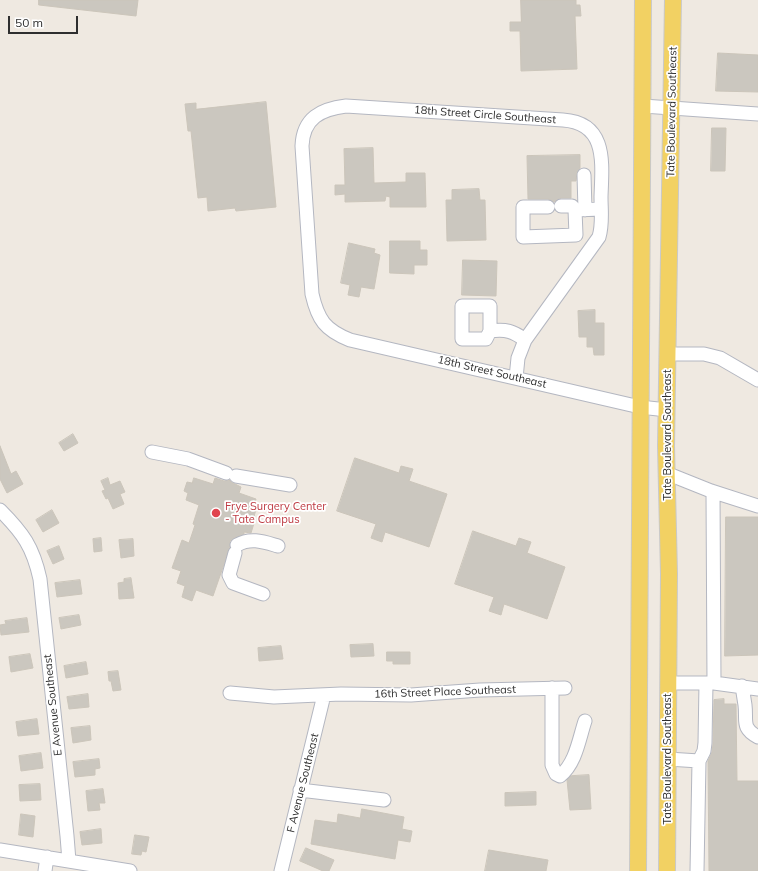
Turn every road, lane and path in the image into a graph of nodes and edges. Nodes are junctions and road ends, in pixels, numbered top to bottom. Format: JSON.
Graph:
{"nodes":[{"id":1,"x":643,"y":0,"type":"edge"},
{"id":2,"x":673,"y":0,"type":"edge"},
{"id":3,"x":643,"y":106,"type":"junction"},
{"id":4,"x":672,"y":108,"type":"junction"},
{"id":5,"x":758,"y":114,"type":"edge"},
{"id":6,"x":584,"y":175,"type":"dead end"},
{"id":7,"x":601,"y":209,"type":"junction"},
{"id":8,"x":580,"y":210,"type":"junction"},
{"id":9,"x":322,"y":321,"type":"joint"},
{"id":10,"x":490,"y":331,"type":"dead end"},
{"id":11,"x":525,"y":340,"type":"junction"},
{"id":12,"x":668,"y":354,"type":"junction"},
{"id":13,"x":516,"y":378,"type":"junction"},
{"id":14,"x":758,"y":380,"type":"edge"},
{"id":15,"x":640,"y":407,"type":"junction"},
{"id":16,"x":667,"y":410,"type":"junction"},
{"id":17,"x":152,"y":452,"type":"dead end"},
{"id":18,"x":666,"y":473,"type":"junction"},
{"id":19,"x":290,"y":485,"type":"dead end"},
{"id":20,"x":713,"y":492,"type":"junction"},
{"id":21,"x":758,"y":506,"type":"edge"},
{"id":22,"x":0,"y":510,"type":"edge"},
{"id":23,"x":278,"y":546,"type":"dead end"},
{"id":24,"x":263,"y":594,"type":"dead end"},
{"id":25,"x":668,"y":683,"type":"junction"},
{"id":26,"x":710,"y":683,"type":"junction"},
{"id":27,"x":742,"y":686,"type":"junction"},
{"id":28,"x":552,"y":688,"type":"junction"},
{"id":29,"x":565,"y":688,"type":"dead end"},
{"id":30,"x":757,"y":689,"type":"edge"},
{"id":31,"x":230,"y":693,"type":"dead end"},
{"id":32,"x":324,"y":695,"type":"junction"},
{"id":33,"x":745,"y":706,"type":"junction"},
{"id":34,"x":584,"y":721,"type":"dead end"},
{"id":35,"x":758,"y":737,"type":"edge"},
{"id":36,"x":668,"y":759,"type":"junction"},
{"id":37,"x":699,"y":761,"type":"junction"},
{"id":38,"x":300,"y":790,"type":"junction"},
{"id":39,"x":384,"y":800,"type":"dead end"},
{"id":40,"x":0,"y":850,"type":"edge"},
{"id":41,"x":47,"y":857,"type":"junction"},
{"id":42,"x":69,"y":861,"type":"junction"},
{"id":43,"x":46,"y":871,"type":"edge"},
{"id":44,"x":130,"y":871,"type":"edge"},
{"id":45,"x":281,"y":871,"type":"edge"},
{"id":46,"x":638,"y":871,"type":"edge"},
{"id":47,"x":667,"y":871,"type":"edge"},
{"id":48,"x":697,"y":871,"type":"edge"}],
"edges":[{"from":1,"to":3,"type":"main road"},
{"from":2,"to":4,"type":"main road","name":"Tate Boulevard Southeast"},
{"from":3,"to":4,"type":"street"},
{"from":3,"to":15,"type":"main road"},
{"from":4,"to":5,"type":"street"},
{"from":4,"to":12,"type":"main road","name":"Tate Boulevard Southeast"},
{"from":6,"to":8,"type":"street"},
{"from":7,"to":8,"type":"street"},
{"from":7,"to":9,"type":"street","name":"18th Street Circle Southeast"},
{"from":7,"to":11,"type":"street","name":"18th Street Circle Southeast"},
{"from":8,"to":8,"type":"street"},
{"from":9,"to":13,"type":"street","name":"18th Street Southeast"},
{"from":10,"to":11,"type":"street"},
{"from":11,"to":13,"type":"street","name":"18th Street Circle Southeast"},
{"from":12,"to":14,"type":"street"},
{"from":12,"to":16,"type":"main road","name":"Tate Boulevard Southeast"},
{"from":13,"to":15,"type":"street","name":"18th Street Southeast"},
{"from":15,"to":16,"type":"street","name":"18th Street Southeast"},
{"from":15,"to":46,"type":"main road"},
{"from":16,"to":18,"type":"main road","name":"Tate Boulevard Southeast"},
{"from":17,"to":19,"type":"street"},
{"from":18,"to":20,"type":"street"},
{"from":18,"to":25,"type":"main road","name":"Tate Boulevard Southeast"},
{"from":20,"to":21,"type":"street"},
{"from":20,"to":26,"type":"street"},
{"from":22,"to":42,"type":"street","name":"E Avenue Southeast"},
{"from":23,"to":24,"type":"street"},
{"from":25,"to":26,"type":"street"},
{"from":25,"to":36,"type":"main road","name":"Tate Boulevard Southeast"},
{"from":26,"to":27,"type":"street"},
{"from":26,"to":37,"type":"street"},
{"from":27,"to":30,"type":"street"},
{"from":27,"to":33,"type":"street"},
{"from":28,"to":29,"type":"street","name":"16th Street Place Southeast"},
{"from":28,"to":32,"type":"street","name":"16th Street Place Southeast"},
{"from":28,"to":34,"type":"street"},
{"from":30,"to":33,"type":"street"},
{"from":31,"to":32,"type":"street","name":"16th Street Place Southeast"},
{"from":32,"to":38,"type":"street","name":"F Avenue Southeast"},
{"from":33,"to":35,"type":"street"},
{"from":36,"to":37,"type":"street"},
{"from":36,"to":47,"type":"main road","name":"Tate Boulevard Southeast"},
{"from":37,"to":48,"type":"street"},
{"from":38,"to":39,"type":"street"},
{"from":38,"to":45,"type":"street","name":"F Avenue Southeast"},
{"from":40,"to":41,"type":"street"},
{"from":41,"to":42,"type":"street"},
{"from":41,"to":43,"type":"street"},
{"from":42,"to":44,"type":"street"}]}
